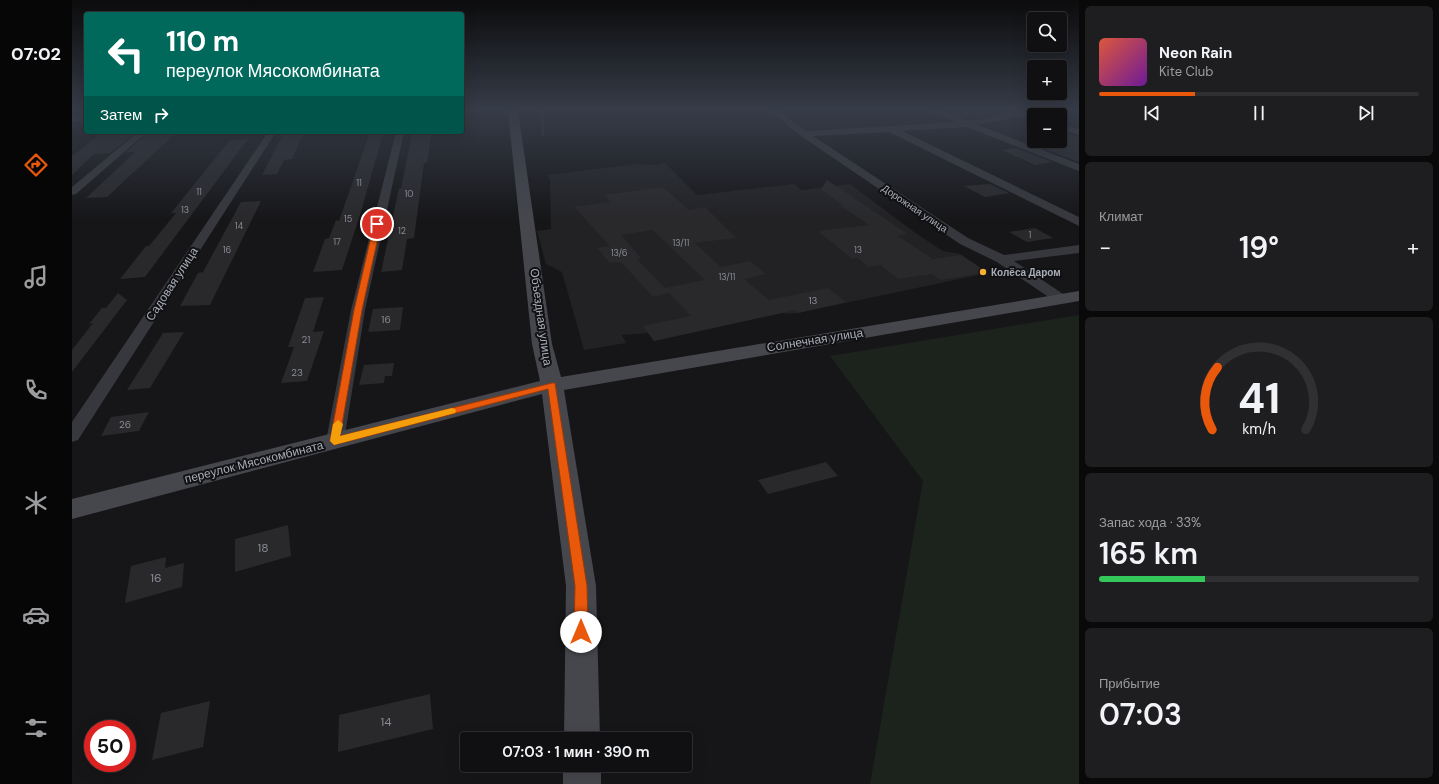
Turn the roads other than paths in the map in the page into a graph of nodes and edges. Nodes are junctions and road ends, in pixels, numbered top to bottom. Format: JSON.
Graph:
{"nodes":[{"id":1,"x":125,"y":148,"type":"edge"},
{"id":2,"x":262,"y":148,"type":"edge"},
{"id":3,"x":396,"y":148,"type":"edge"},
{"id":4,"x":518,"y":148,"type":"edge"},
{"id":5,"x":824,"y":148,"type":"edge"},
{"id":6,"x":929,"y":148,"type":"edge"},
{"id":7,"x":1028,"y":148,"type":"edge"},
{"id":8,"x":1079,"y":168,"type":"edge"},
{"id":9,"x":72,"y":192,"type":"edge"},
{"id":10,"x":1079,"y":222,"type":"edge"},
{"id":11,"x":1079,"y":249,"type":"edge"},
{"id":12,"x":1002,"y":259,"type":"junction"},
{"id":13,"x":1070,"y":298,"type":"edge"},
{"id":14,"x":552,"y":385,"type":"junction"},
{"id":15,"x":72,"y":436,"type":"edge"},
{"id":16,"x":334,"y":441,"type":"junction"},
{"id":17,"x":72,"y":509,"type":"edge"},
{"id":18,"x":582,"y":732,"type":"edge"},
{"id":19,"x":582,"y":772,"type":"edge"},
{"id":20,"x":582,"y":784,"type":"edge"}],
"edges":[{"from":1,"to":9,"type":"street"},
{"from":2,"to":15,"type":"street","name":"Садовая улица"},
{"from":3,"to":16,"type":"street"},
{"from":4,"to":14,"type":"main road","name":"Объездная улица"},
{"from":5,"to":12,"type":"street","name":"Дорожная улица"},
{"from":6,"to":10,"type":"street"},
{"from":7,"to":8,"type":"street"},
{"from":11,"to":12,"type":"street"},
{"from":12,"to":13,"type":"street","name":"Дорожная улица"},
{"from":13,"to":14,"type":"main road","name":"Солнечная улица"},
{"from":14,"to":16,"type":"main road","name":"переулок Мясокомбината"},
{"from":14,"to":18,"type":"main road","name":"Объездная улица"},
{"from":16,"to":17,"type":"main road","name":"переулок Мясокомбината"},
{"from":19,"to":20,"type":"main road"}]}
